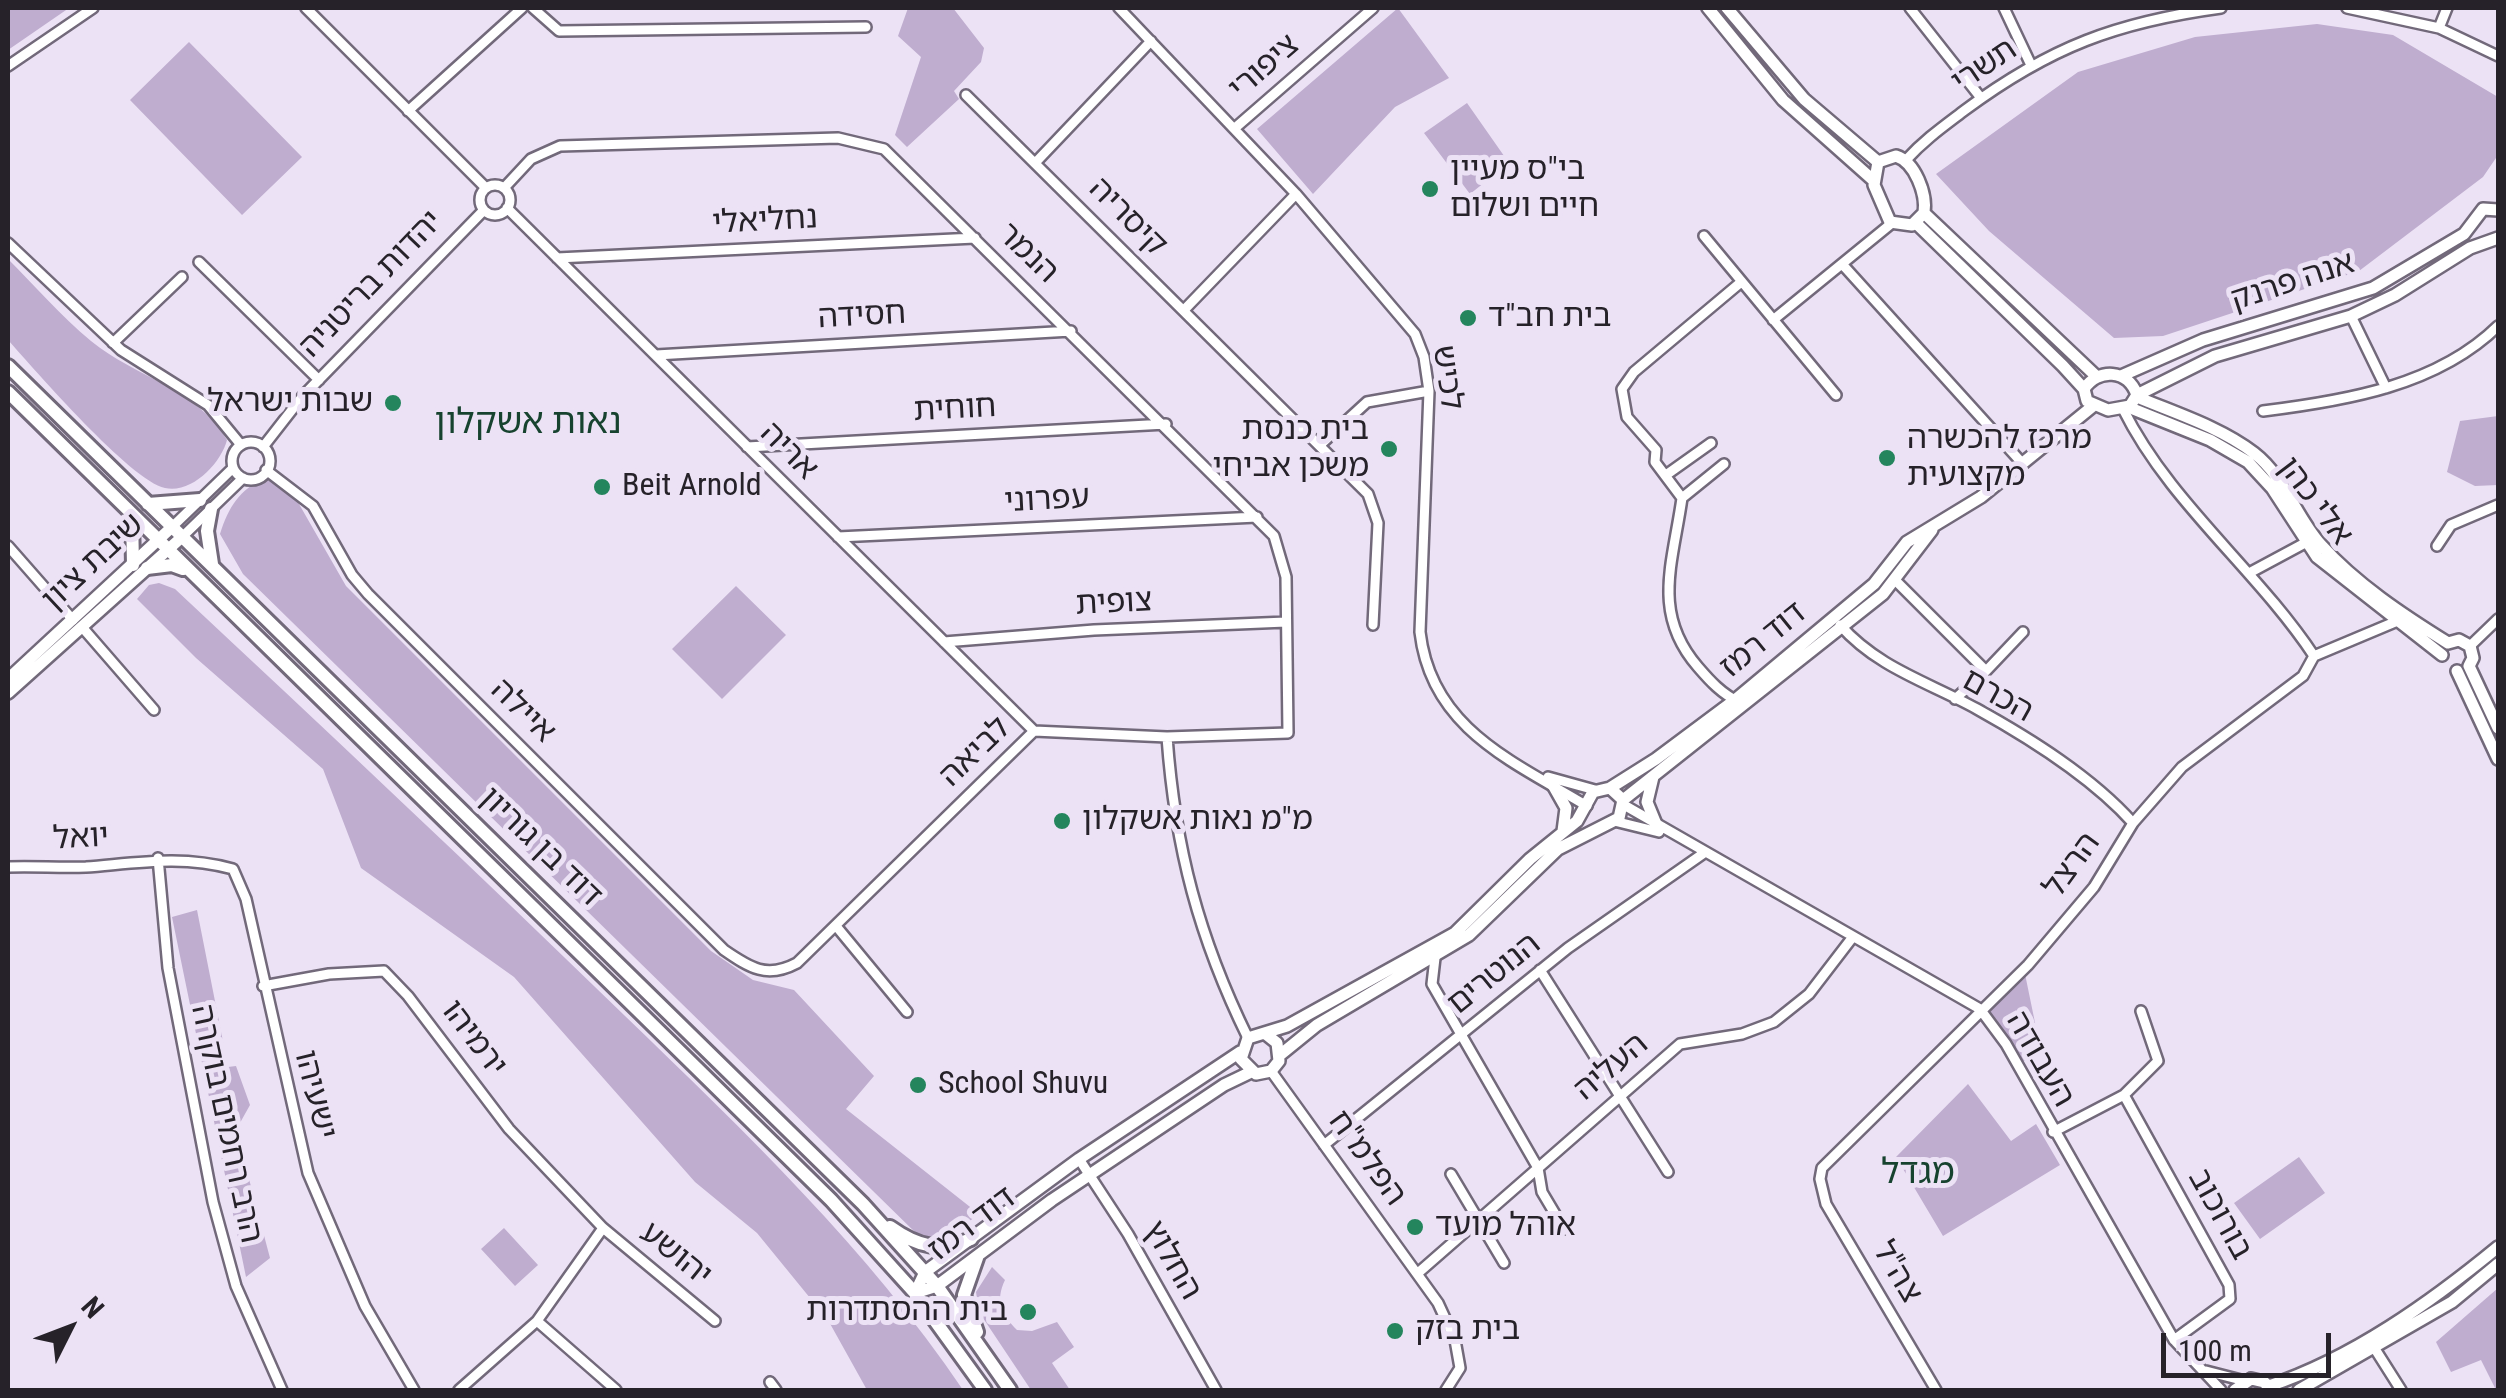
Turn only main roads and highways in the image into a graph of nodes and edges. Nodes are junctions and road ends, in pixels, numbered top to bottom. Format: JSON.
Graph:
{"nodes":[{"id":1,"x":8,"y":366,"type":"edge"},
{"id":2,"x":8,"y":392,"type":"edge"},
{"id":3,"x":148,"y":504,"type":"junction"},
{"id":4,"x":132,"y":516,"type":"junction"},
{"id":5,"x":213,"y":566,"type":"junction"},
{"id":6,"x":186,"y":570,"type":"junction"},
{"id":7,"x":873,"y":1215,"type":"junction"},
{"id":8,"x":971,"y":1238,"type":"road end"},
{"id":9,"x":977,"y":1258,"type":"road end"},
{"id":10,"x":988,"y":1356,"type":"junction"},
{"id":11,"x":984,"y":1390,"type":"edge"},
{"id":12,"x":1010,"y":1390,"type":"edge"}],
"edges":[{"from":1,"to":3,"type":"main road","name":"דוד בן גוריון"},
{"from":2,"to":4,"type":"main road","name":"דוד בן גוריון"},
{"from":3,"to":5,"type":"main road","name":"דוד בן גוריון"},
{"from":3,"to":5,"type":"main road"},
{"from":4,"to":6,"type":"main road","name":"דוד בן גוריון"},
{"from":4,"to":6,"type":"main road"},
{"from":5,"to":7,"type":"main road","name":"דוד בן גוריון"},
{"from":6,"to":11,"type":"main road","name":"דוד בן גוריון"},
{"from":7,"to":8,"type":"main road"},
{"from":7,"to":10,"type":"main road","name":"דוד בן גוריון"},
{"from":9,"to":10,"type":"main road"},
{"from":10,"to":12,"type":"main road","name":"דוד בן גוריון"}]}
